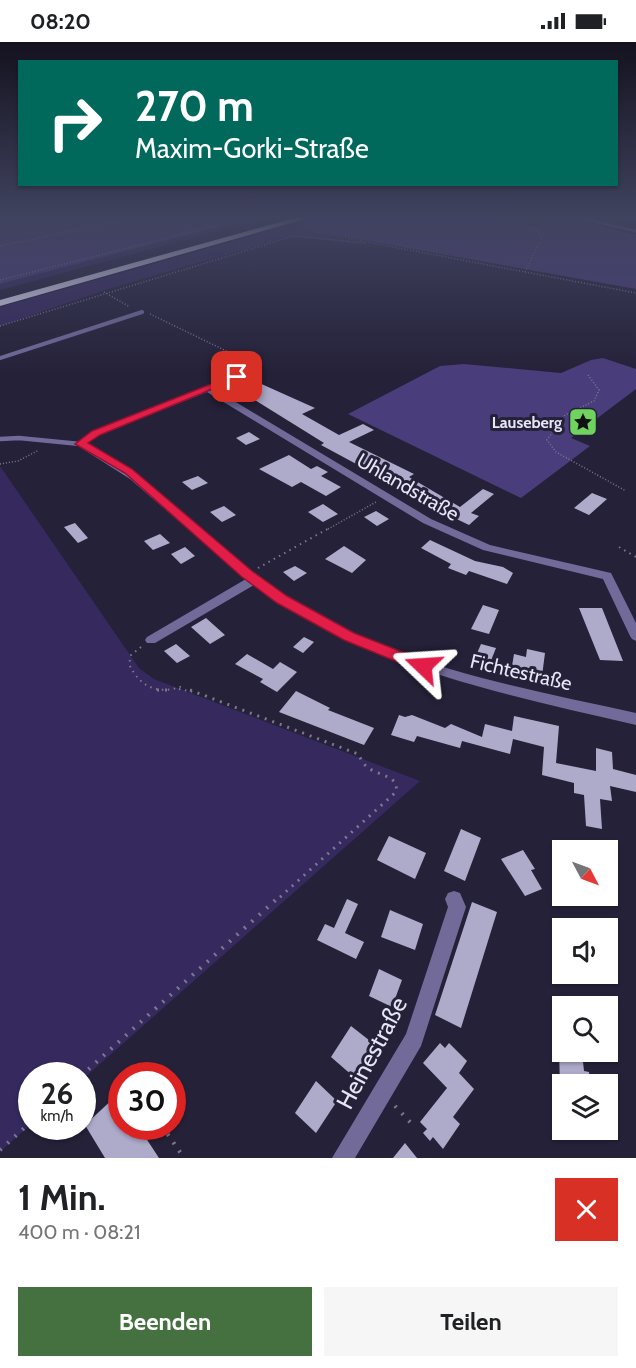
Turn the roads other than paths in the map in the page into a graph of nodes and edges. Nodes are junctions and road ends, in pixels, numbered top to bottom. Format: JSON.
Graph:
{"nodes":[{"id":1,"x":95,"y":269,"type":"edge"},
{"id":2,"x":121,"y":269,"type":"edge"},
{"id":3,"x":0,"y":295,"type":"edge"},
{"id":4,"x":0,"y":303,"type":"edge"},
{"id":5,"x":142,"y":312,"type":"road end"},
{"id":6,"x":0,"y":358,"type":"edge"},
{"id":7,"x":252,"y":371,"type":"road end"},
{"id":8,"x":208,"y":388,"type":"junction"},
{"id":9,"x":0,"y":439,"type":"edge"},
{"id":10,"x":80,"y":444,"type":"junction"},
{"id":11,"x":250,"y":577,"type":"junction"},
{"id":12,"x":632,"y":617,"type":"edge"},
{"id":13,"x":636,"y":636,"type":"edge"},
{"id":14,"x":151,"y":640,"type":"road end"},
{"id":15,"x":636,"y":719,"type":"edge"},
{"id":16,"x":454,"y":899,"type":"dead end"},
{"id":17,"x":343,"y":1158,"type":"edge"}],
"edges":[{"from":1,"to":3,"type":"highway"},
{"from":2,"to":4,"type":"highway"},
{"from":5,"to":6,"type":"lane"},
{"from":7,"to":8,"type":"street"},
{"from":8,"to":10,"type":"street"},
{"from":8,"to":12,"type":"street","name":"Uhlandstraße"},
{"from":9,"to":10,"type":"lane","name":"Fichtestraße"},
{"from":10,"to":11,"type":"street","name":"Fichtestraße"},
{"from":11,"to":14,"type":"street"},
{"from":11,"to":15,"type":"street","name":"Fichtestraße"},
{"from":12,"to":13,"type":"street"},
{"from":16,"to":17,"type":"street","name":"Heinestraße"}]}
